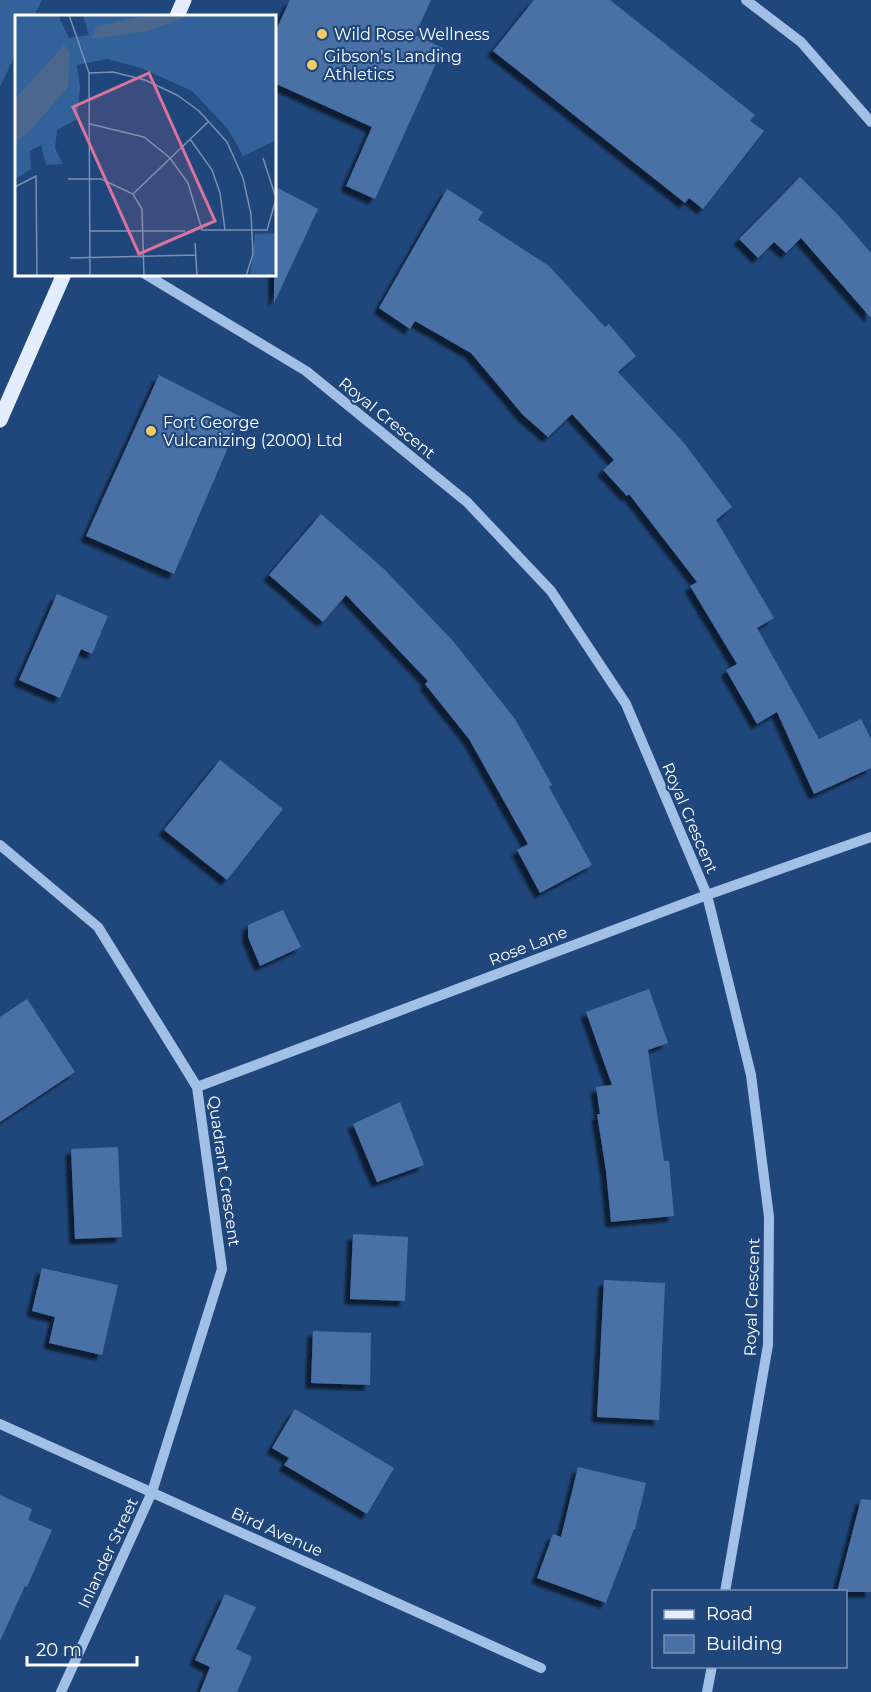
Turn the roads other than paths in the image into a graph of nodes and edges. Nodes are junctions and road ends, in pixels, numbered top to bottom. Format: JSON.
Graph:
{"nodes":[{"id":1,"x":184,"y":0,"type":"edge"},
{"id":2,"x":746,"y":0,"type":"edge"},
{"id":3,"x":177,"y":15,"type":"edge"},
{"id":4,"x":871,"y":122,"type":"edge"},
{"id":5,"x":63,"y":276,"type":"edge"},
{"id":6,"x":148,"y":276,"type":"edge"},
{"id":7,"x":0,"y":420,"type":"edge"},
{"id":8,"x":871,"y":837,"type":"edge"},
{"id":9,"x":0,"y":845,"type":"edge"},
{"id":10,"x":706,"y":895,"type":"junction"},
{"id":11,"x":197,"y":1088,"type":"junction"},
{"id":12,"x":0,"y":1424,"type":"edge"},
{"id":13,"x":152,"y":1492,"type":"junction"},
{"id":14,"x":725,"y":1590,"type":"edge"},
{"id":15,"x":541,"y":1668,"type":"dead end"},
{"id":16,"x":712,"y":1668,"type":"edge"},
{"id":17,"x":61,"y":1692,"type":"edge"},
{"id":18,"x":707,"y":1692,"type":"edge"}],
"edges":[{"from":1,"to":3,"type":"main road"},
{"from":2,"to":4,"type":"street"},
{"from":5,"to":7,"type":"main road"},
{"from":6,"to":10,"type":"street","name":"Royal Crescent"},
{"from":8,"to":10,"type":"street","name":"Rose Lane"},
{"from":9,"to":11,"type":"street","name":"Quadrant Crescent"},
{"from":10,"to":11,"type":"street","name":"Rose Lane"},
{"from":10,"to":14,"type":"street","name":"Royal Crescent"},
{"from":11,"to":13,"type":"street","name":"Quadrant Crescent"},
{"from":12,"to":13,"type":"street","name":"Bird Avenue"},
{"from":13,"to":15,"type":"street","name":"Bird Avenue"},
{"from":13,"to":17,"type":"street","name":"Inlander Street"},
{"from":16,"to":18,"type":"street"}]}
